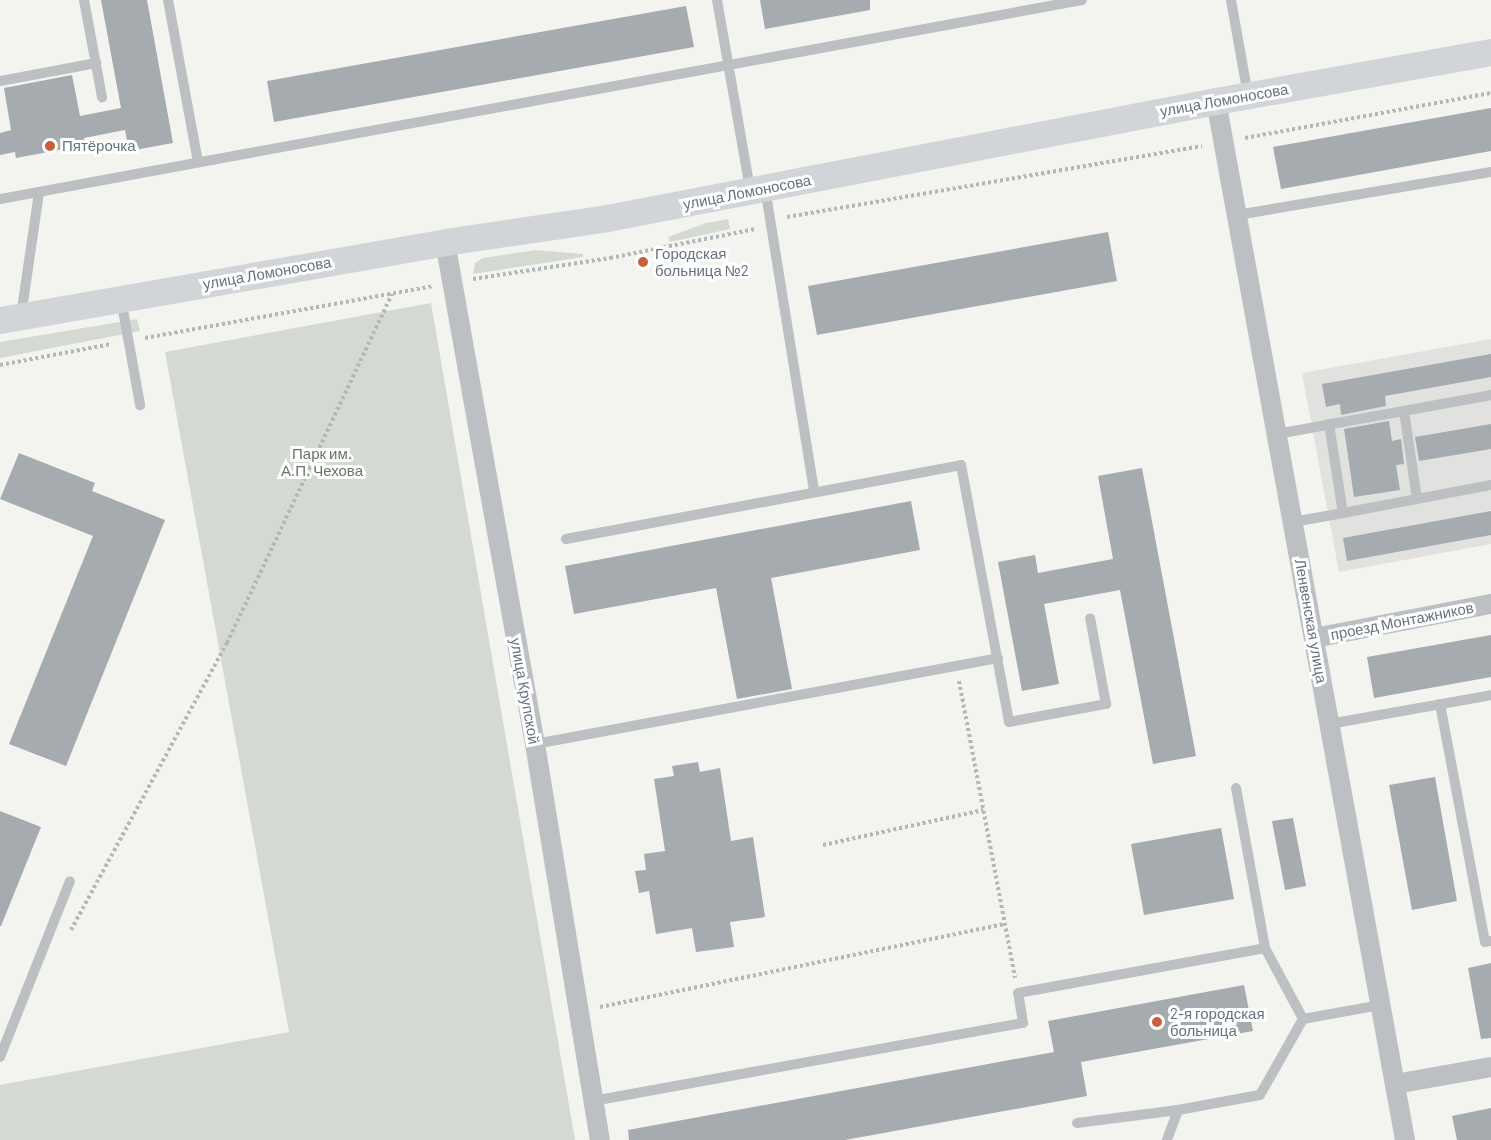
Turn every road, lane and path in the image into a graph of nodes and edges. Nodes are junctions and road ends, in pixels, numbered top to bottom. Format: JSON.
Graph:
{"nodes":[{"id":1,"x":84,"y":0,"type":"edge"},
{"id":2,"x":168,"y":0,"type":"edge"},
{"id":3,"x":717,"y":0,"type":"edge"},
{"id":4,"x":1082,"y":0,"type":"edge"},
{"id":5,"x":1231,"y":0,"type":"edge"},
{"id":6,"x":1491,"y":52,"type":"edge"},
{"id":7,"x":96,"y":63,"type":"junction"},
{"id":8,"x":729,"y":65,"type":"junction"},
{"id":9,"x":0,"y":81,"type":"edge"},
{"id":10,"x":1491,"y":93,"type":"edge"},
{"id":11,"x":1248,"y":96,"type":"junction"},
{"id":12,"x":102,"y":97,"type":"dead end"},
{"id":13,"x":1216,"y":101,"type":"junction"},
{"id":14,"x":1224,"y":142,"type":"junction"},
{"id":15,"x":198,"y":162,"type":"junction"},
{"id":16,"x":1491,"y":172,"type":"edge"},
{"id":17,"x":758,"y":190,"type":"junction"},
{"id":18,"x":39,"y":192,"type":"junction"},
{"id":19,"x":0,"y":199,"type":"edge"},
{"id":20,"x":1237,"y":214,"type":"junction"},
{"id":21,"x":769,"y":226,"type":"junction"},
{"id":22,"x":445,"y":242,"type":"junction"},
{"id":23,"x":452,"y":282,"type":"junction"},
{"id":24,"x":393,"y":293,"type":"junction"},
{"id":25,"x":121,"y":298,"type":"junction"},
{"id":26,"x":10,"y":318,"type":"edge"},
{"id":27,"x":129,"y":341,"type":"junction"},
{"id":28,"x":0,"y":365,"type":"edge"},
{"id":29,"x":1491,"y":395,"type":"edge"},
{"id":30,"x":140,"y":405,"type":"dead end"},
{"id":31,"x":1404,"y":411,"type":"junction"},
{"id":32,"x":1329,"y":424,"type":"junction"},
{"id":33,"x":1277,"y":434,"type":"junction"},
{"id":34,"x":1491,"y":485,"type":"edge"},
{"id":35,"x":814,"y":492,"type":"junction"},
{"id":36,"x":1418,"y":499,"type":"junction"},
{"id":37,"x":1343,"y":513,"type":"junction"},
{"id":38,"x":1293,"y":522,"type":"junction"},
{"id":39,"x":566,"y":539,"type":"dead end"},
{"id":40,"x":1491,"y":604,"type":"edge"},
{"id":41,"x":1090,"y":618,"type":"dead end"},
{"id":42,"x":1314,"y":638,"type":"junction"},
{"id":43,"x":998,"y":658,"type":"junction"},
{"id":44,"x":956,"y":666,"type":"junction"},
{"id":45,"x":1491,"y":695,"type":"edge"},
{"id":46,"x":1440,"y":704,"type":"junction"},
{"id":47,"x":1329,"y":724,"type":"junction"},
{"id":48,"x":535,"y":744,"type":"junction"},
{"id":49,"x":1236,"y":788,"type":"dead end"},
{"id":50,"x":983,"y":810,"type":"junction"},
{"id":51,"x":823,"y":845,"type":"dead end"},
{"id":52,"x":69,"y":881,"type":"dead end"},
{"id":53,"x":1005,"y":924,"type":"junction"},
{"id":54,"x":69,"y":935,"type":"dead end"},
{"id":55,"x":1491,"y":941,"type":"edge"},
{"id":56,"x":1265,"y":948,"type":"junction"},
{"id":57,"x":1018,"y":993,"type":"junction"},
{"id":58,"x":1380,"y":1005,"type":"junction"},
{"id":59,"x":578,"y":1011,"type":"junction"},
{"id":60,"x":1303,"y":1019,"type":"junction"},
{"id":61,"x":0,"y":1057,"type":"edge"},
{"id":62,"x":1491,"y":1066,"type":"edge"},
{"id":63,"x":1395,"y":1084,"type":"junction"},
{"id":64,"x":593,"y":1101,"type":"junction"},
{"id":65,"x":1178,"y":1110,"type":"junction"},
{"id":66,"x":1077,"y":1123,"type":"dead end"},
{"id":67,"x":600,"y":1140,"type":"edge"},
{"id":68,"x":1167,"y":1140,"type":"edge"},
{"id":69,"x":1405,"y":1140,"type":"edge"}],
"edges":[{"from":1,"to":7,"type":"lane"},
{"from":2,"to":15,"type":"lane"},
{"from":3,"to":8,"type":"lane"},
{"from":4,"to":8,"type":"lane"},
{"from":5,"to":11,"type":"lane"},
{"from":6,"to":11,"type":"main road","name":"улица Ломоносова"},
{"from":7,"to":9,"type":"lane"},
{"from":7,"to":12,"type":"lane"},
{"from":8,"to":15,"type":"lane"},
{"from":8,"to":17,"type":"lane"},
{"from":10,"to":14,"type":"path"},
{"from":11,"to":13,"type":"main road","name":"улица Ломоносова"},
{"from":13,"to":14,"type":"street","name":"Ленвенская улица"},
{"from":13,"to":17,"type":"main road","name":"улица Ломоносова"},
{"from":14,"to":20,"type":"street","name":"Ленвенская улица"},
{"from":14,"to":21,"type":"path"},
{"from":15,"to":18,"type":"lane"},
{"from":16,"to":20,"type":"lane"},
{"from":17,"to":21,"type":"lane"},
{"from":17,"to":22,"type":"main road","name":"улица Ломоносова"},
{"from":18,"to":19,"type":"lane"},
{"from":18,"to":26,"type":"lane"},
{"from":20,"to":33,"type":"street","name":"Ленвенская улица"},
{"from":21,"to":23,"type":"path"},
{"from":21,"to":35,"type":"lane"},
{"from":22,"to":23,"type":"street","name":"улица Крупской"},
{"from":22,"to":25,"type":"main road","name":"улица Ломоносова"},
{"from":23,"to":24,"type":"path"},
{"from":23,"to":48,"type":"street","name":"улица Крупской"},
{"from":24,"to":27,"type":"path"},
{"from":24,"to":54,"type":"path"},
{"from":25,"to":26,"type":"main road","name":"улица Ломоносова"},
{"from":25,"to":27,"type":"lane"},
{"from":27,"to":28,"type":"path"},
{"from":27,"to":30,"type":"lane"},
{"from":29,"to":31,"type":"lane"},
{"from":31,"to":32,"type":"lane"},
{"from":31,"to":36,"type":"lane"},
{"from":32,"to":33,"type":"lane"},
{"from":32,"to":37,"type":"lane"},
{"from":33,"to":38,"type":"street","name":"Ленвенская улица"},
{"from":34,"to":36,"type":"lane"},
{"from":35,"to":39,"type":"lane"},
{"from":35,"to":43,"type":"lane"},
{"from":36,"to":37,"type":"lane"},
{"from":37,"to":38,"type":"lane"},
{"from":38,"to":42,"type":"street","name":"Ленвенская улица"},
{"from":40,"to":42,"type":"street","name":"проезд Монтажников"},
{"from":41,"to":43,"type":"lane"},
{"from":42,"to":47,"type":"street","name":"Ленвенская улица"},
{"from":43,"to":44,"type":"lane"},
{"from":44,"to":48,"type":"lane"},
{"from":44,"to":50,"type":"path"},
{"from":45,"to":46,"type":"lane"},
{"from":46,"to":47,"type":"lane"},
{"from":46,"to":55,"type":"lane"},
{"from":47,"to":58,"type":"street","name":"Ленвенская улица"},
{"from":48,"to":59,"type":"street","name":"улица Крупской"},
{"from":49,"to":56,"type":"lane"},
{"from":50,"to":51,"type":"path"},
{"from":50,"to":53,"type":"path"},
{"from":52,"to":61,"type":"lane"},
{"from":53,"to":57,"type":"path"},
{"from":53,"to":59,"type":"path"},
{"from":56,"to":57,"type":"lane"},
{"from":56,"to":60,"type":"lane"},
{"from":57,"to":64,"type":"lane"},
{"from":58,"to":60,"type":"lane"},
{"from":58,"to":63,"type":"street","name":"Ленвенская улица"},
{"from":59,"to":64,"type":"street","name":"улица Крупской"},
{"from":60,"to":65,"type":"lane"},
{"from":62,"to":63,"type":"street"},
{"from":63,"to":69,"type":"street","name":"Ленвенская улица"},
{"from":64,"to":67,"type":"street","name":"улица Крупской"},
{"from":65,"to":66,"type":"lane"},
{"from":65,"to":68,"type":"lane"}]}
